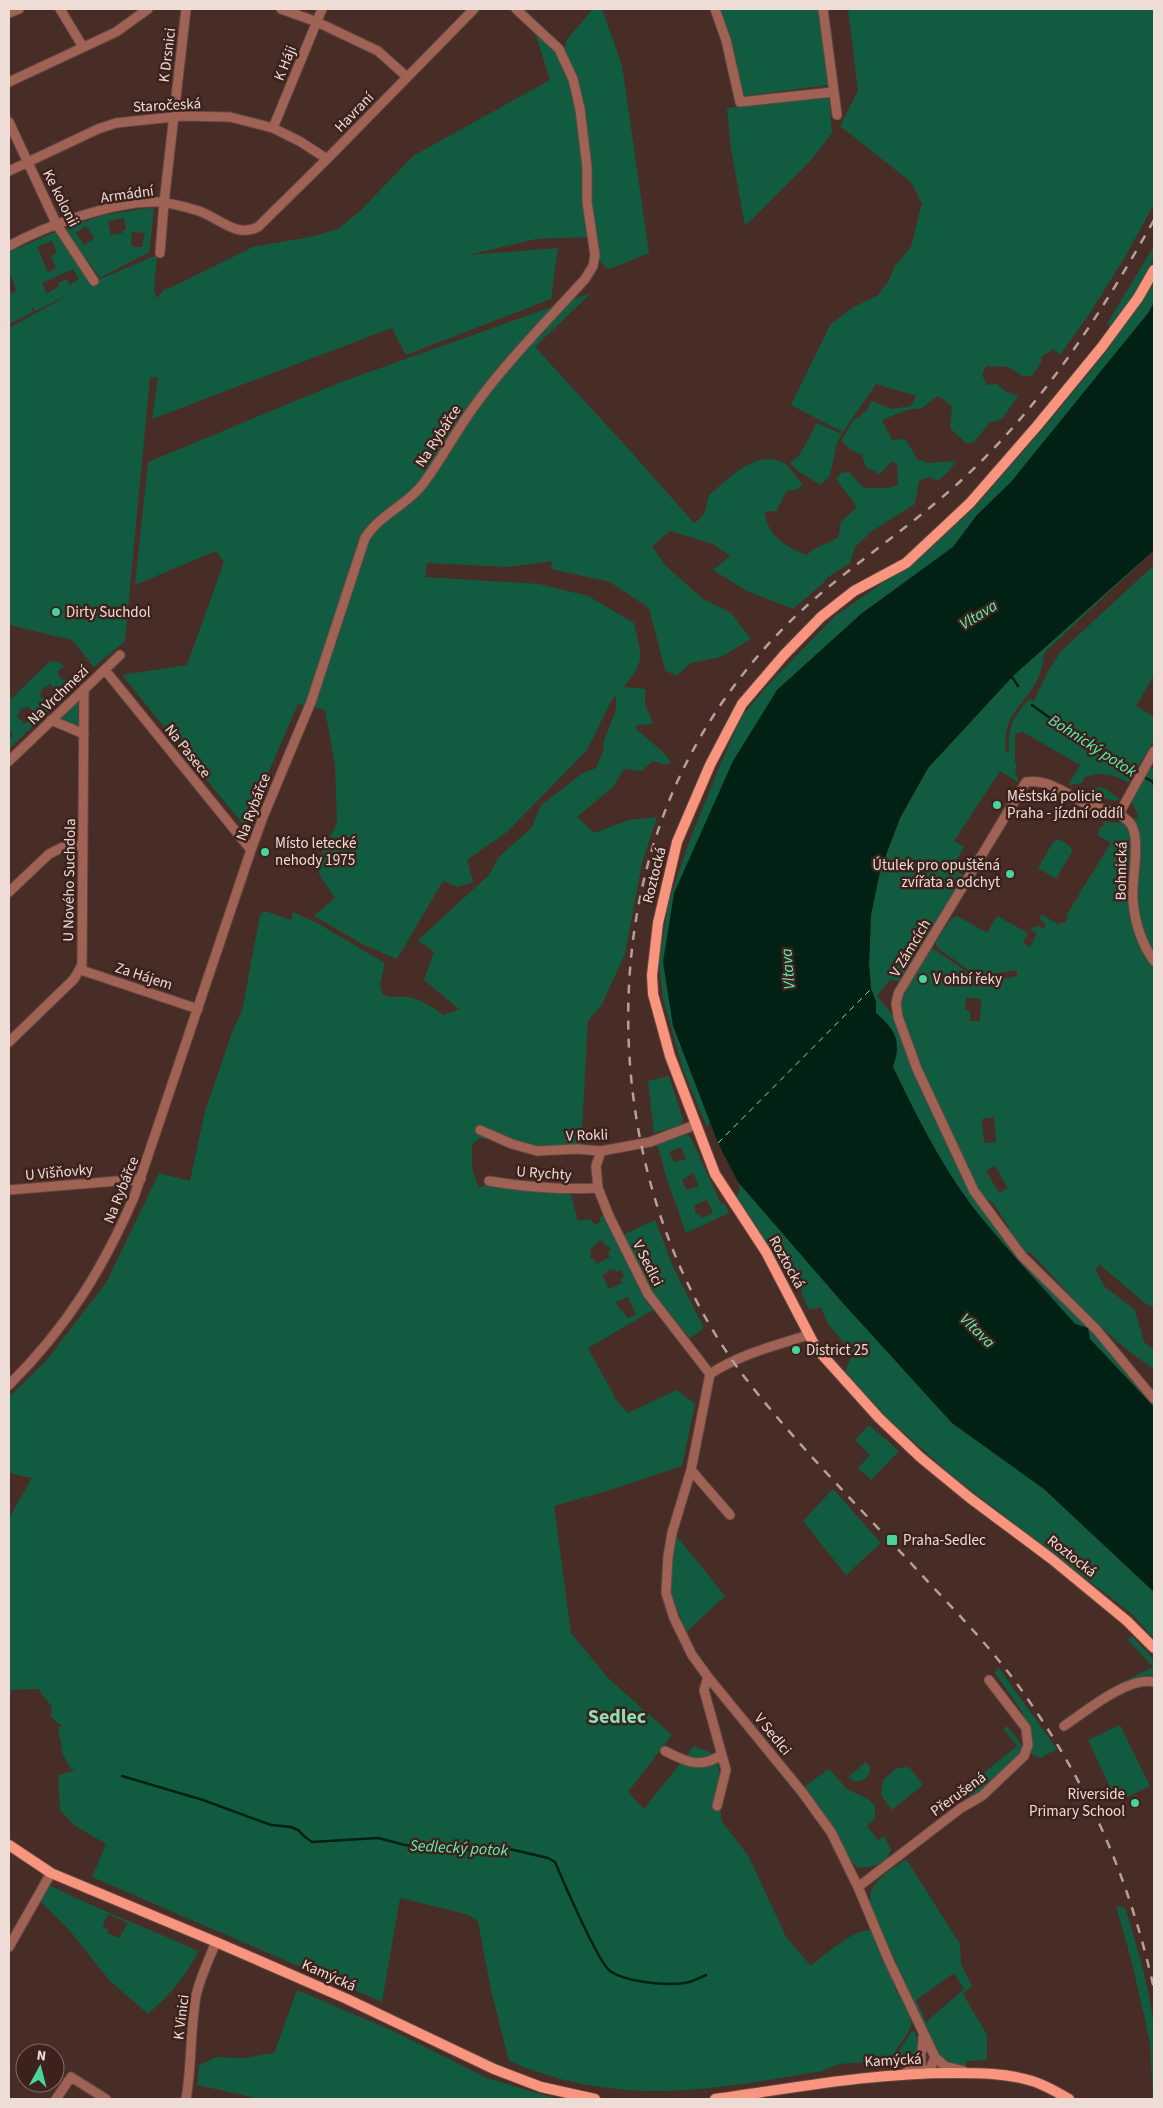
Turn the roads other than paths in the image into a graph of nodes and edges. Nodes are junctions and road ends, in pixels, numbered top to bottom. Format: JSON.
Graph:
{"nodes":[{"id":1,"x":19,"y":9,"type":"edge"},
{"id":2,"x":60,"y":9,"type":"edge"},
{"id":3,"x":148,"y":9,"type":"edge"},
{"id":4,"x":186,"y":9,"type":"edge"},
{"id":5,"x":282,"y":9,"type":"edge"},
{"id":6,"x":322,"y":9,"type":"edge"},
{"id":7,"x":474,"y":9,"type":"edge"},
{"id":8,"x":516,"y":9,"type":"edge"},
{"id":9,"x":715,"y":9,"type":"edge"},
{"id":10,"x":823,"y":9,"type":"edge"},
{"id":11,"x":9,"y":13,"type":"edge"},
{"id":12,"x":317,"y":22,"type":"junction"},
{"id":13,"x":83,"y":47,"type":"junction"},
{"id":14,"x":408,"y":77,"type":"junction"},
{"id":15,"x":9,"y":82,"type":"edge"},
{"id":16,"x":833,"y":92,"type":"junction"},
{"id":17,"x":837,"y":115,"type":"dead end"},
{"id":18,"x":174,"y":117,"type":"junction"},
{"id":19,"x":9,"y":122,"type":"edge"},
{"id":20,"x":273,"y":128,"type":"junction"},
{"id":21,"x":327,"y":160,"type":"junction"},
{"id":22,"x":27,"y":162,"type":"junction"},
{"id":23,"x":9,"y":171,"type":"edge"},
{"id":24,"x":164,"y":203,"type":"junction"},
{"id":25,"x":57,"y":225,"type":"junction"},
{"id":26,"x":249,"y":231,"type":"joint"},
{"id":27,"x":9,"y":246,"type":"edge"},
{"id":28,"x":160,"y":253,"type":"dead end"},
{"id":29,"x":1154,"y":270,"type":"edge"},
{"id":30,"x":94,"y":281,"type":"dead end"},
{"id":31,"x":120,"y":655,"type":"dead end"},
{"id":32,"x":104,"y":670,"type":"junction"},
{"id":33,"x":84,"y":689,"type":"junction"},
{"id":34,"x":51,"y":720,"type":"junction"},
{"id":35,"x":84,"y":734,"type":"junction"},
{"id":36,"x":1154,"y":751,"type":"edge"},
{"id":37,"x":9,"y":761,"type":"edge"},
{"id":38,"x":1119,"y":814,"type":"junction"},
{"id":39,"x":83,"y":846,"type":"junction"},
{"id":40,"x":250,"y":850,"type":"junction"},
{"id":41,"x":9,"y":892,"type":"edge"},
{"id":42,"x":1154,"y":961,"type":"edge"},
{"id":43,"x":80,"y":970,"type":"junction"},
{"id":44,"x":198,"y":1009,"type":"junction"},
{"id":45,"x":9,"y":1042,"type":"edge"},
{"id":46,"x":695,"y":1125,"type":"junction"},
{"id":47,"x":480,"y":1130,"type":"dead end"},
{"id":48,"x":601,"y":1151,"type":"junction"},
{"id":49,"x":141,"y":1179,"type":"junction"},
{"id":50,"x":489,"y":1181,"type":"dead end"},
{"id":51,"x":598,"y":1188,"type":"junction"},
{"id":52,"x":9,"y":1190,"type":"edge"},
{"id":53,"x":808,"y":1335,"type":"junction"},
{"id":54,"x":710,"y":1374,"type":"junction"},
{"id":55,"x":9,"y":1385,"type":"edge"},
{"id":56,"x":1154,"y":1399,"type":"edge"},
{"id":57,"x":691,"y":1470,"type":"junction"},
{"id":58,"x":730,"y":1515,"type":"dead end"},
{"id":59,"x":1154,"y":1648,"type":"edge"},
{"id":60,"x":708,"y":1677,"type":"junction"},
{"id":61,"x":989,"y":1680,"type":"dead end"},
{"id":62,"x":1154,"y":1682,"type":"edge"},
{"id":63,"x":1064,"y":1726,"type":"dead end"},
{"id":64,"x":665,"y":1752,"type":"dead end"},
{"id":65,"x":721,"y":1755,"type":"junction"},
{"id":66,"x":717,"y":1806,"type":"dead end"},
{"id":67,"x":9,"y":1845,"type":"edge"},
{"id":68,"x":51,"y":1873,"type":"junction"},
{"id":69,"x":858,"y":1888,"type":"junction"},
{"id":70,"x":216,"y":1942,"type":"junction"},
{"id":71,"x":9,"y":1947,"type":"edge"},
{"id":72,"x":923,"y":2034,"type":"junction"},
{"id":73,"x":921,"y":2056,"type":"junction"},
{"id":74,"x":935,"y":2057,"type":"junction"},
{"id":75,"x":926,"y":2073,"type":"junction"},
{"id":76,"x":974,"y":2073,"type":"junction"},
{"id":77,"x":902,"y":2074,"type":"junction"},
{"id":78,"x":746,"y":2097,"type":"edge"},
{"id":79,"x":56,"y":2099,"type":"edge"},
{"id":80,"x":106,"y":2099,"type":"edge"},
{"id":81,"x":186,"y":2099,"type":"edge"},
{"id":82,"x":595,"y":2099,"type":"edge"},
{"id":83,"x":715,"y":2099,"type":"edge"},
{"id":84,"x":1069,"y":2099,"type":"edge"}],
"edges":[{"from":1,"to":11,"type":"street"},
{"from":2,"to":13,"type":"street"},
{"from":3,"to":13,"type":"street"},
{"from":4,"to":18,"type":"street","name":"K Drsnici"},
{"from":5,"to":12,"type":"street"},
{"from":6,"to":12,"type":"street","name":"K Háji"},
{"from":7,"to":14,"type":"street","name":"Havraní"},
{"from":8,"to":40,"type":"street","name":"Na Rybářce"},
{"from":9,"to":16,"type":"street"},
{"from":10,"to":16,"type":"street"},
{"from":12,"to":14,"type":"street"},
{"from":12,"to":20,"type":"street","name":"K Háji"},
{"from":13,"to":15,"type":"street"},
{"from":14,"to":21,"type":"street","name":"Havraní"},
{"from":16,"to":17,"type":"street"},
{"from":18,"to":20,"type":"street","name":"Staročeská"},
{"from":18,"to":22,"type":"street","name":"Staročeská"},
{"from":18,"to":24,"type":"street","name":"K Drsnici"},
{"from":19,"to":22,"type":"street","name":"Ke kolonii"},
{"from":20,"to":21,"type":"street","name":"Staročeská"},
{"from":21,"to":26,"type":"street","name":"Havraní"},
{"from":22,"to":23,"type":"street","name":"Staročeská"},
{"from":22,"to":25,"type":"street","name":"Ke kolonii"},
{"from":24,"to":25,"type":"street","name":"Armádní"},
{"from":24,"to":26,"type":"street","name":"Armádní"},
{"from":24,"to":28,"type":"street","name":"K Drsnici"},
{"from":25,"to":27,"type":"street","name":"Armádní"},
{"from":25,"to":30,"type":"street","name":"Ke kolonii"},
{"from":29,"to":46,"type":"main road","name":"Roztocká"},
{"from":31,"to":32,"type":"street"},
{"from":32,"to":33,"type":"street","name":"Na Vrchmezí"},
{"from":32,"to":40,"type":"street","name":"Na Pasece"},
{"from":33,"to":34,"type":"street","name":"Na Vrchmezí"},
{"from":33,"to":35,"type":"street","name":"U Nového Suchdola"},
{"from":34,"to":35,"type":"street"},
{"from":34,"to":37,"type":"street","name":"Na Vrchmezí"},
{"from":35,"to":39,"type":"street","name":"U Nového Suchdola"},
{"from":36,"to":38,"type":"street"},
{"from":38,"to":42,"type":"street","name":"Bohnická"},
{"from":38,"to":56,"type":"street","name":"V Zámcích"},
{"from":39,"to":41,"type":"street"},
{"from":39,"to":43,"type":"street","name":"U Nového Suchdola"},
{"from":40,"to":44,"type":"street","name":"Na Rybářce"},
{"from":43,"to":44,"type":"street","name":"Za Hájem"},
{"from":43,"to":45,"type":"street"},
{"from":44,"to":49,"type":"street","name":"Na Rybářce"},
{"from":46,"to":48,"type":"street","name":"V Rokli"},
{"from":46,"to":53,"type":"main road","name":"Roztocká"},
{"from":47,"to":48,"type":"street","name":"V Rokli"},
{"from":48,"to":51,"type":"street","name":"V Sedlci"},
{"from":49,"to":52,"type":"street","name":"U Višňovky"},
{"from":49,"to":55,"type":"street","name":"Na Rybářce"},
{"from":50,"to":51,"type":"street","name":"U Rychty"},
{"from":51,"to":54,"type":"street","name":"V Sedlci"},
{"from":53,"to":54,"type":"street"},
{"from":53,"to":59,"type":"main road","name":"Roztocká"},
{"from":54,"to":57,"type":"street","name":"V Sedlci"},
{"from":57,"to":58,"type":"street"},
{"from":57,"to":60,"type":"street","name":"V Sedlci"},
{"from":60,"to":65,"type":"street"},
{"from":60,"to":69,"type":"street","name":"V Sedlci"},
{"from":61,"to":69,"type":"street","name":"Přerušená"},
{"from":62,"to":63,"type":"street"},
{"from":64,"to":65,"type":"street"},
{"from":65,"to":66,"type":"street"},
{"from":67,"to":68,"type":"main road","name":"Kamýcká"},
{"from":68,"to":70,"type":"main road","name":"Kamýcká"},
{"from":68,"to":71,"type":"street"},
{"from":69,"to":72,"type":"street","name":"V Sedlci"},
{"from":70,"to":81,"type":"street","name":"K Vinici"},
{"from":70,"to":82,"type":"main road","name":"Kamýcká"},
{"from":72,"to":73,"type":"street"},
{"from":72,"to":74,"type":"street","name":"V Sedlci"},
{"from":73,"to":75,"type":"street"},
{"from":73,"to":77,"type":"street"},
{"from":74,"to":75,"type":"street"},
{"from":74,"to":76,"type":"street"},
{"from":75,"to":76,"type":"main road","name":"Kamýcká"},
{"from":75,"to":77,"type":"main road","name":"Kamýcká"},
{"from":76,"to":84,"type":"main road","name":"Kamýcká"},
{"from":77,"to":78,"type":"main road","name":"Kamýcká"},
{"from":78,"to":83,"type":"main road","name":"Kamýcká"},
{"from":79,"to":80,"type":"street"}]}
